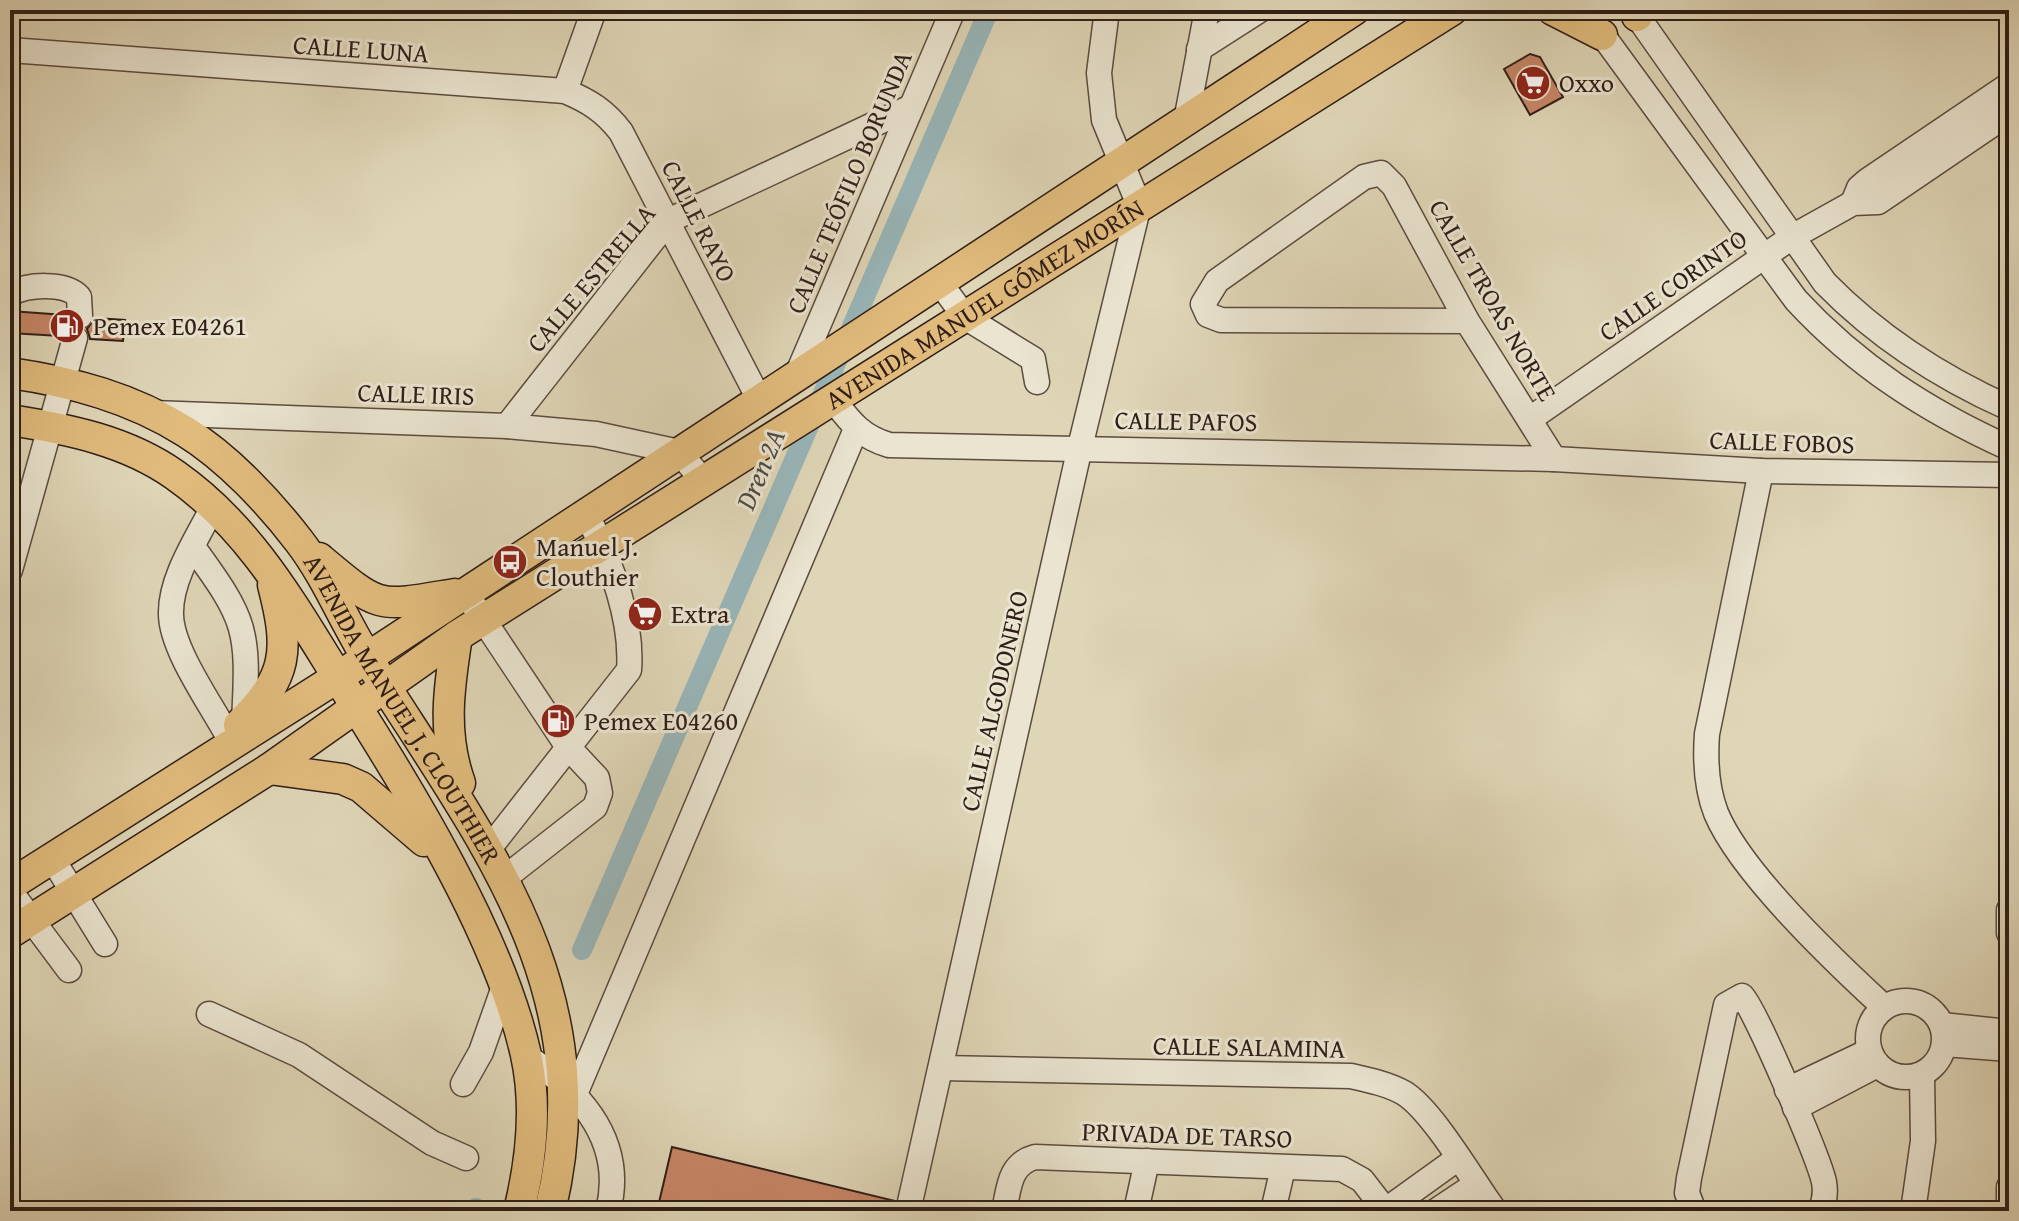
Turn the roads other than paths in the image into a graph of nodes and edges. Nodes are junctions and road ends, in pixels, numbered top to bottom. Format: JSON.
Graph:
{"nodes":[{"id":1,"x":594,"y":10,"type":"edge"},
{"id":2,"x":953,"y":10,"type":"edge"},
{"id":3,"x":1107,"y":10,"type":"edge"},
{"id":4,"x":1207,"y":10,"type":"edge"},
{"id":5,"x":1260,"y":10,"type":"edge"},
{"id":6,"x":1354,"y":10,"type":"edge"},
{"id":7,"x":1452,"y":10,"type":"edge"},
{"id":8,"x":1553,"y":10,"type":"edge"},
{"id":9,"x":1584,"y":10,"type":"edge"},
{"id":10,"x":1636,"y":14,"type":"edge"},
{"id":11,"x":1607,"y":41,"type":"junction"},
{"id":12,"x":1199,"y":49,"type":"junction"},
{"id":13,"x":10,"y":50,"type":"edge"},
{"id":14,"x":2009,"y":85,"type":"edge"},
{"id":15,"x":565,"y":91,"type":"junction"},
{"id":16,"x":911,"y":107,"type":"junction"},
{"id":17,"x":2009,"y":113,"type":"edge"},
{"id":18,"x":1186,"y":121,"type":"junction"},
{"id":19,"x":1967,"y":128,"type":"junction"},
{"id":20,"x":1122,"y":163,"type":"junction"},
{"id":21,"x":1139,"y":205,"type":"junction"},
{"id":22,"x":668,"y":221,"type":"junction"},
{"id":23,"x":1792,"y":237,"type":"junction"},
{"id":24,"x":1764,"y":257,"type":"junction"},
{"id":25,"x":940,"y":283,"type":"junction"},
{"id":26,"x":10,"y":294,"type":"edge"},
{"id":27,"x":965,"y":317,"type":"junction"},
{"id":28,"x":1467,"y":321,"type":"junction"},
{"id":29,"x":10,"y":373,"type":"edge"},
{"id":30,"x":797,"y":375,"type":"junction"},
{"id":31,"x":63,"y":381,"type":"junction"},
{"id":32,"x":1037,"y":382,"type":"dead end"},
{"id":33,"x":759,"y":399,"type":"junction"},
{"id":34,"x":826,"y":406,"type":"junction"},
{"id":35,"x":2009,"y":408,"type":"edge"},
{"id":36,"x":150,"y":413,"type":"junction"},
{"id":37,"x":1530,"y":419,"type":"junction"},
{"id":38,"x":10,"y":420,"type":"edge"},
{"id":39,"x":49,"y":426,"type":"junction"},
{"id":40,"x":507,"y":426,"type":"junction"},
{"id":41,"x":856,"y":429,"type":"junction"},
{"id":42,"x":1080,"y":447,"type":"junction"},
{"id":43,"x":2009,"y":448,"type":"edge"},
{"id":44,"x":679,"y":452,"type":"junction"},
{"id":45,"x":1554,"y":459,"type":"junction"},
{"id":46,"x":1761,"y":471,"type":"junction"},
{"id":47,"x":2009,"y":475,"type":"edge"},
{"id":48,"x":705,"y":483,"type":"junction"},
{"id":49,"x":214,"y":505,"type":"junction"},
{"id":50,"x":586,"y":513,"type":"junction"},
{"id":51,"x":300,"y":542,"type":"junction"},
{"id":52,"x":603,"y":546,"type":"junction"},
{"id":53,"x":193,"y":547,"type":"junction"},
{"id":54,"x":268,"y":567,"type":"junction"},
{"id":55,"x":10,"y":570,"type":"edge"},
{"id":56,"x":465,"y":592,"type":"junction"},
{"id":57,"x":484,"y":620,"type":"junction"},
{"id":58,"x":457,"y":636,"type":"junction"},
{"id":59,"x":367,"y":658,"type":"junction"},
{"id":60,"x":338,"y":677,"type":"junction"},
{"id":61,"x":387,"y":686,"type":"junction"},
{"id":62,"x":356,"y":706,"type":"junction"},
{"id":63,"x":226,"y":738,"type":"junction"},
{"id":64,"x":568,"y":747,"type":"junction"},
{"id":65,"x":269,"y":769,"type":"junction"},
{"id":66,"x":474,"y":822,"type":"junction"},
{"id":67,"x":488,"y":850,"type":"junction"},
{"id":68,"x":52,"y":858,"type":"junction"},
{"id":69,"x":450,"y":871,"type":"junction"},
{"id":70,"x":502,"y":880,"type":"junction"},
{"id":71,"x":10,"y":888,"type":"edge"},
{"id":72,"x":71,"y":893,"type":"junction"},
{"id":73,"x":2009,"y":910,"type":"edge"},
{"id":74,"x":20,"y":926,"type":"edge"},
{"id":75,"x":2009,"y":933,"type":"edge"},
{"id":76,"x":105,"y":944,"type":"dead end"},
{"id":77,"x":69,"y":970,"type":"dead end"},
{"id":78,"x":505,"y":984,"type":"junction"},
{"id":79,"x":1884,"y":1007,"type":"junction"},
{"id":80,"x":209,"y":1014,"type":"dead end"},
{"id":81,"x":2009,"y":1032,"type":"edge"},
{"id":82,"x":1943,"y":1034,"type":"junction"},
{"id":83,"x":2009,"y":1049,"type":"edge"},
{"id":84,"x":526,"y":1056,"type":"junction"},
{"id":85,"x":1873,"y":1058,"type":"junction"},
{"id":86,"x":941,"y":1068,"type":"junction"},
{"id":87,"x":1922,"y":1075,"type":"junction"},
{"id":88,"x":463,"y":1084,"type":"dead end"},
{"id":89,"x":568,"y":1087,"type":"junction"},
{"id":90,"x":1791,"y":1099,"type":"junction"},
{"id":91,"x":466,"y":1158,"type":"dead end"},
{"id":92,"x":1457,"y":1159,"type":"junction"},
{"id":93,"x":1147,"y":1161,"type":"junction"},
{"id":94,"x":1283,"y":1168,"type":"junction"},
{"id":95,"x":1475,"y":1185,"type":"junction"},
{"id":96,"x":2009,"y":1187,"type":"edge"},
{"id":97,"x":2009,"y":1208,"type":"edge"},
{"id":98,"x":519,"y":1211,"type":"edge"},
{"id":99,"x":550,"y":1211,"type":"edge"},
{"id":100,"x":608,"y":1211,"type":"edge"},
{"id":101,"x":908,"y":1211,"type":"edge"},
{"id":102,"x":1004,"y":1211,"type":"edge"},
{"id":103,"x":1136,"y":1211,"type":"edge"},
{"id":104,"x":1273,"y":1211,"type":"edge"},
{"id":105,"x":1386,"y":1211,"type":"edge"},
{"id":106,"x":1436,"y":1211,"type":"edge"},
{"id":107,"x":1495,"y":1211,"type":"edge"},
{"id":108,"x":1694,"y":1211,"type":"edge"},
{"id":109,"x":1820,"y":1211,"type":"edge"},
{"id":110,"x":1913,"y":1211,"type":"edge"}],
"edges":[{"from":1,"to":15,"type":"street"},
{"from":2,"to":16,"type":"street","name":"CALLE TEÓFILO BORUNDA"},
{"from":3,"to":20,"type":"street"},
{"from":4,"to":12,"type":"street"},
{"from":5,"to":12,"type":"street"},
{"from":6,"to":18,"type":"main road","name":"AVENIDA MANUEL GÓMEZ MORÍN"},
{"from":7,"to":21,"type":"main road","name":"AVENIDA MANUEL GÓMEZ MORÍN"},
{"from":8,"to":11,"type":"main road"},
{"from":9,"to":11,"type":"street"},
{"from":10,"to":11,"type":"street"},
{"from":10,"to":23,"type":"street"},
{"from":11,"to":24,"type":"street"},
{"from":12,"to":18,"type":"street"},
{"from":13,"to":15,"type":"street","name":"CALLE LUNA"},
{"from":14,"to":19,"type":"street","name":"CALLE CORINTO"},
{"from":15,"to":22,"type":"street","name":"CALLE RAYO"},
{"from":16,"to":22,"type":"street","name":"CALLE ESTRELLA"},
{"from":16,"to":30,"type":"street","name":"CALLE TEÓFILO BORUNDA"},
{"from":17,"to":19,"type":"street","name":"CALLE CORINTO"},
{"from":18,"to":20,"type":"main road","name":"AVENIDA MANUEL GÓMEZ MORÍN"},
{"from":19,"to":23,"type":"street","name":"CALLE CORINTO"},
{"from":20,"to":21,"type":"street"},
{"from":20,"to":25,"type":"main road","name":"AVENIDA MANUEL GÓMEZ MORÍN"},
{"from":21,"to":27,"type":"main road","name":"AVENIDA MANUEL GÓMEZ MORÍN"},
{"from":21,"to":42,"type":"street","name":"CALLE ALGODONERO"},
{"from":22,"to":33,"type":"street","name":"CALLE RAYO"},
{"from":22,"to":40,"type":"street","name":"CALLE ESTRELLA"},
{"from":23,"to":24,"type":"street","name":"CALLE CORINTO"},
{"from":23,"to":35,"type":"street"},
{"from":24,"to":37,"type":"street","name":"CALLE CORINTO"},
{"from":24,"to":43,"type":"street"},
{"from":25,"to":27,"type":"street"},
{"from":25,"to":30,"type":"main road","name":"AVENIDA MANUEL GÓMEZ MORÍN"},
{"from":26,"to":31,"type":"street"},
{"from":27,"to":32,"type":"street"},
{"from":27,"to":34,"type":"main road","name":"AVENIDA MANUEL GÓMEZ MORÍN"},
{"from":28,"to":28,"type":"street","name":"CALLE TROAS NORTE"},
{"from":28,"to":37,"type":"street","name":"CALLE TROAS NORTE"},
{"from":29,"to":31,"type":"main road","name":"AVENIDA MANUEL J. CLOUTHIER"},
{"from":30,"to":33,"type":"main road","name":"AVENIDA MANUEL GÓMEZ MORÍN"},
{"from":31,"to":36,"type":"main road","name":"AVENIDA MANUEL J. CLOUTHIER"},
{"from":31,"to":39,"type":"street"},
{"from":33,"to":44,"type":"main road","name":"AVENIDA MANUEL GÓMEZ MORÍN"},
{"from":34,"to":41,"type":"street","name":"CALLE PAFOS"},
{"from":34,"to":48,"type":"main road","name":"AVENIDA MANUEL GÓMEZ MORÍN"},
{"from":36,"to":40,"type":"street","name":"CALLE IRIS"},
{"from":36,"to":51,"type":"main road","name":"AVENIDA MANUEL J. CLOUTHIER"},
{"from":37,"to":45,"type":"street","name":"CALLE TROAS NORTE"},
{"from":38,"to":39,"type":"main road","name":"AVENIDA MANUEL J. CLOUTHIER"},
{"from":39,"to":49,"type":"main road","name":"AVENIDA MANUEL J. CLOUTHIER"},
{"from":39,"to":55,"type":"street"},
{"from":40,"to":44,"type":"street","name":"CALLE IRIS"},
{"from":41,"to":42,"type":"street","name":"CALLE PAFOS"},
{"from":41,"to":89,"type":"street"},
{"from":42,"to":45,"type":"street","name":"CALLE PAFOS"},
{"from":42,"to":86,"type":"street","name":"CALLE ALGODONERO"},
{"from":44,"to":48,"type":"street"},
{"from":44,"to":50,"type":"main road","name":"AVENIDA MANUEL GÓMEZ MORÍN"},
{"from":45,"to":46,"type":"street","name":"CALLE FOBOS"},
{"from":46,"to":47,"type":"street","name":"CALLE FOBOS"},
{"from":46,"to":79,"type":"street"},
{"from":48,"to":52,"type":"main road","name":"AVENIDA MANUEL GÓMEZ MORÍN"},
{"from":49,"to":53,"type":"street"},
{"from":49,"to":54,"type":"main road","name":"AVENIDA MANUEL J. CLOUTHIER"},
{"from":50,"to":52,"type":"street"},
{"from":50,"to":56,"type":"main road","name":"AVENIDA MANUEL GÓMEZ MORÍN"},
{"from":51,"to":56,"type":"main road"},
{"from":51,"to":59,"type":"main road","name":"AVENIDA MANUEL J. CLOUTHIER"},
{"from":52,"to":57,"type":"main road","name":"AVENIDA MANUEL GÓMEZ MORÍN"},
{"from":52,"to":64,"type":"street"},
{"from":53,"to":63,"type":"street"},
{"from":53,"to":63,"type":"street"},
{"from":54,"to":60,"type":"main road","name":"AVENIDA MANUEL J. CLOUTHIER"},
{"from":54,"to":63,"type":"main road"},
{"from":56,"to":57,"type":"street"},
{"from":56,"to":59,"type":"main road","name":"AVENIDA MANUEL GÓMEZ MORÍN"},
{"from":57,"to":58,"type":"main road","name":"AVENIDA MANUEL GÓMEZ MORÍN"},
{"from":57,"to":64,"type":"street"},
{"from":58,"to":61,"type":"main road","name":"AVENIDA MANUEL GÓMEZ MORÍN"},
{"from":58,"to":66,"type":"main road"},
{"from":59,"to":60,"type":"main road","name":"AVENIDA MANUEL GÓMEZ MORÍN"},
{"from":59,"to":61,"type":"main road","name":"AVENIDA MANUEL J. CLOUTHIER"},
{"from":60,"to":62,"type":"main road","name":"AVENIDA MANUEL J. CLOUTHIER"},
{"from":60,"to":63,"type":"main road","name":"AVENIDA MANUEL GÓMEZ MORÍN"},
{"from":61,"to":62,"type":"main road","name":"AVENIDA MANUEL GÓMEZ MORÍN"},
{"from":61,"to":66,"type":"main road","name":"AVENIDA MANUEL J. CLOUTHIER"},
{"from":62,"to":65,"type":"main road","name":"AVENIDA MANUEL GÓMEZ MORÍN"},
{"from":62,"to":69,"type":"main road","name":"AVENIDA MANUEL J. CLOUTHIER"},
{"from":63,"to":68,"type":"main road"},
{"from":64,"to":67,"type":"street"},
{"from":64,"to":70,"type":"street"},
{"from":65,"to":69,"type":"main road"},
{"from":65,"to":72,"type":"main road","name":"AVENIDA MANUEL GÓMEZ MORÍN"},
{"from":66,"to":67,"type":"main road","name":"AVENIDA MANUEL J. CLOUTHIER"},
{"from":67,"to":70,"type":"main road","name":"AVENIDA MANUEL J. CLOUTHIER"},
{"from":68,"to":71,"type":"main road"},
{"from":68,"to":72,"type":"street"},
{"from":69,"to":78,"type":"main road","name":"AVENIDA MANUEL J. CLOUTHIER"},
{"from":70,"to":89,"type":"main road","name":"AVENIDA MANUEL J. CLOUTHIER"},
{"from":71,"to":74,"type":"street"},
{"from":72,"to":74,"type":"main road","name":"AVENIDA MANUEL GÓMEZ MORÍN"},
{"from":72,"to":76,"type":"street"},
{"from":73,"to":75,"type":"street"},
{"from":74,"to":77,"type":"street"},
{"from":78,"to":84,"type":"main road","name":"AVENIDA MANUEL J. CLOUTHIER"},
{"from":78,"to":88,"type":"street"},
{"from":79,"to":82,"type":"street"},
{"from":79,"to":85,"type":"street"},
{"from":80,"to":91,"type":"street"},
{"from":81,"to":82,"type":"street"},
{"from":82,"to":83,"type":"street"},
{"from":82,"to":87,"type":"street"},
{"from":84,"to":89,"type":"street"},
{"from":84,"to":98,"type":"main road","name":"AVENIDA MANUEL J. CLOUTHIER"},
{"from":85,"to":87,"type":"street"},
{"from":85,"to":90,"type":"street"},
{"from":86,"to":92,"type":"street","name":"CALLE SALAMINA"},
{"from":86,"to":101,"type":"street","name":"CALLE ALGODONERO"},
{"from":87,"to":110,"type":"street"},
{"from":89,"to":99,"type":"main road","name":"AVENIDA MANUEL J. CLOUTHIER"},
{"from":89,"to":100,"type":"street"},
{"from":90,"to":108,"type":"street"},
{"from":90,"to":109,"type":"street"},
{"from":92,"to":95,"type":"street","name":"CALLE SALAMINA"},
{"from":92,"to":105,"type":"street","name":"PRIVADA DE TARSO"},
{"from":93,"to":94,"type":"street","name":"PRIVADA DE TARSO"},
{"from":93,"to":102,"type":"street","name":"PRIVADA DE TARSO"},
{"from":93,"to":103,"type":"street"},
{"from":94,"to":104,"type":"street"},
{"from":94,"to":105,"type":"street","name":"PRIVADA DE TARSO"},
{"from":95,"to":106,"type":"street"},
{"from":95,"to":107,"type":"street","name":"CALLE SALAMINA"},
{"from":96,"to":97,"type":"street"}]}
